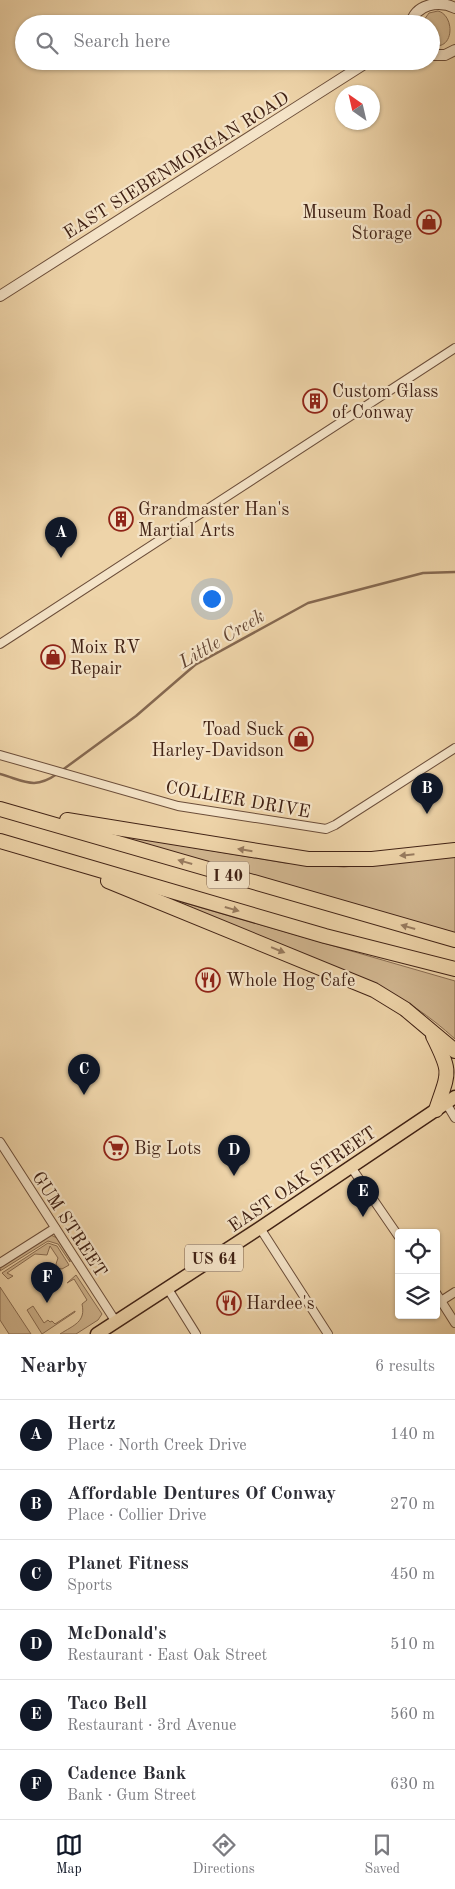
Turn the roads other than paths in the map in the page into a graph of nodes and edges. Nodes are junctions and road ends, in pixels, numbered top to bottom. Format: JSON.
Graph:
{"nodes":[{"id":1,"x":417,"y":0,"type":"edge"},
{"id":2,"x":448,"y":3,"type":"edge"},
{"id":3,"x":413,"y":15,"type":"edge"},
{"id":4,"x":417,"y":15,"type":"edge"},
{"id":5,"x":455,"y":50,"type":"edge"},
{"id":6,"x":440,"y":55,"type":"edge"},
{"id":7,"x":445,"y":55,"type":"junction"},
{"id":8,"x":455,"y":61,"type":"edge"},
{"id":9,"x":355,"y":70,"type":"edge"},
{"id":10,"x":0,"y":296,"type":"edge"},
{"id":11,"x":455,"y":348,"type":"edge"},
{"id":12,"x":0,"y":644,"type":"edge"},
{"id":13,"x":455,"y":748,"type":"edge"},
{"id":14,"x":0,"y":755,"type":"edge"},
{"id":15,"x":2,"y":809,"type":"edge"},
{"id":16,"x":0,"y":841,"type":"edge"},
{"id":17,"x":455,"y":850,"type":"edge"},
{"id":18,"x":38,"y":852,"type":"junction"},
{"id":19,"x":455,"y":940,"type":"edge"},
{"id":20,"x":455,"y":969,"type":"edge"},
{"id":21,"x":431,"y":1031,"type":"junction"},
{"id":22,"x":455,"y":1051,"type":"edge"},
{"id":23,"x":448,"y":1104,"type":"edge"},
{"id":24,"x":455,"y":1118,"type":"edge"},
{"id":25,"x":0,"y":1142,"type":"edge"},
{"id":26,"x":351,"y":1167,"type":"junction"},
{"id":27,"x":55,"y":1228,"type":"junction"},
{"id":28,"x":260,"y":1228,"type":"junction"},
{"id":29,"x":395,"y":1231,"type":"edge"},
{"id":30,"x":0,"y":1262,"type":"edge"},
{"id":31,"x":168,"y":1289,"type":"junction"},
{"id":32,"x":455,"y":1292,"type":"edge"},
{"id":33,"x":440,"y":1298,"type":"edge"},
{"id":34,"x":442,"y":1301,"type":"junction"},
{"id":35,"x":116,"y":1322,"type":"junction"},
{"id":36,"x":455,"y":1323,"type":"edge"},
{"id":37,"x":97,"y":1334,"type":"edge"},
{"id":38,"x":196,"y":1334,"type":"edge"},
{"id":39,"x":328,"y":1334,"type":"edge"}],
"edges":[{"from":1,"to":3,"type":"street"},
{"from":2,"to":4,"type":"street"},
{"from":5,"to":7,"type":"street"},
{"from":6,"to":7,"type":"street"},
{"from":7,"to":8,"type":"street"},
{"from":9,"to":10,"type":"street","name":"EAST SIEBENMORGAN ROAD"},
{"from":11,"to":12,"type":"street"},
{"from":13,"to":14,"type":"street","name":"COLLIER DRIVE"},
{"from":17,"to":15,"type":"highway","one_way":true},
{"from":19,"to":15,"type":"highway","number":"I 40","one_way":true},
{"from":16,"to":18,"type":"highway","number":"I 40"},
{"from":18,"to":20,"type":"highway","number":"I 40","one_way":true},
{"from":18,"to":21,"type":"highway","one_way":true},
{"from":21,"to":22,"type":"highway"},
{"from":21,"to":23,"type":"highway"},
{"from":23,"to":24,"type":"street"},
{"from":23,"to":26,"type":"highway","name":"EAST OAK STREET","number":"US 64"},
{"from":25,"to":27,"type":"street","name":"GUM STREET"},
{"from":26,"to":28,"type":"highway","name":"EAST OAK STREET","number":"US 64"},
{"from":26,"to":29,"type":"street"},
{"from":27,"to":30,"type":"street"},
{"from":27,"to":35,"type":"street","name":"GUM STREET"},
{"from":28,"to":31,"type":"highway","name":"EAST OAK STREET","number":"US 64"},
{"from":28,"to":39,"type":"street"},
{"from":31,"to":35,"type":"highway","number":"US 64"},
{"from":31,"to":38,"type":"street"},
{"from":32,"to":34,"type":"street"},
{"from":33,"to":34,"type":"street"},
{"from":34,"to":36,"type":"street"},
{"from":35,"to":37,"type":"highway","number":"US 64"}]}
